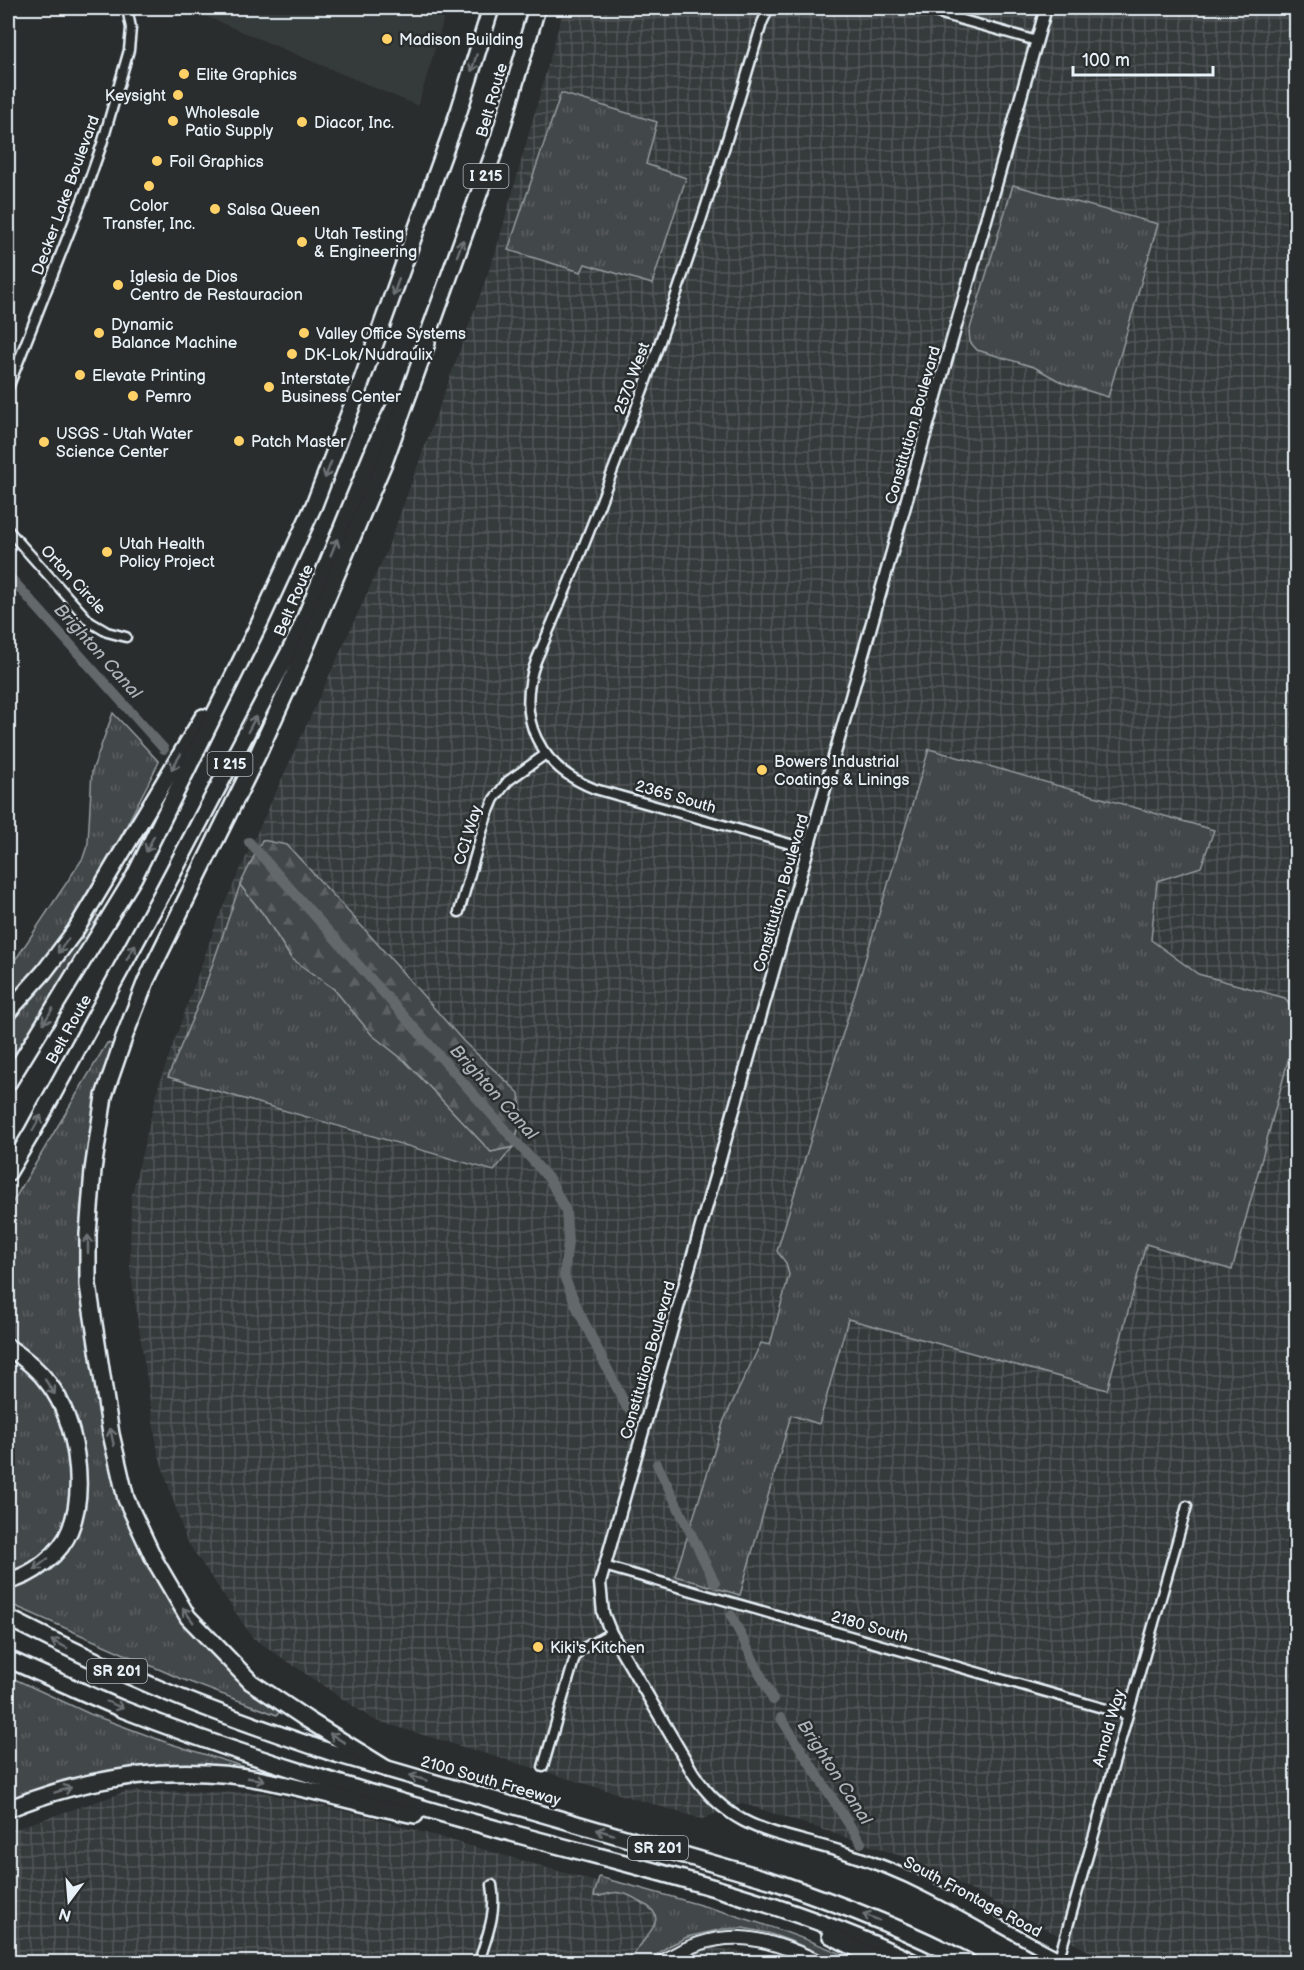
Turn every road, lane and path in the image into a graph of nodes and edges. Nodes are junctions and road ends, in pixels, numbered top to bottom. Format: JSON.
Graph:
{"nodes":[{"id":1,"x":127,"y":8,"type":"edge"},
{"id":2,"x":491,"y":8,"type":"edge"},
{"id":3,"x":537,"y":8,"type":"edge"},
{"id":4,"x":769,"y":8,"type":"edge"},
{"id":5,"x":920,"y":8,"type":"edge"},
{"id":6,"x":1046,"y":8,"type":"edge"},
{"id":7,"x":1037,"y":41,"type":"junction"},
{"id":8,"x":426,"y":343,"type":"junction"},
{"id":9,"x":8,"y":386,"type":"edge"},
{"id":10,"x":8,"y":530,"type":"edge"},
{"id":11,"x":260,"y":622,"type":"junction"},
{"id":12,"x":126,"y":637,"type":"dead end"},
{"id":13,"x":546,"y":754,"type":"junction"},
{"id":14,"x":808,"y":849,"type":"junction"},
{"id":15,"x":459,"y":912,"type":"dead end"},
{"id":16,"x":8,"y":1012,"type":"edge"},
{"id":17,"x":8,"y":1083,"type":"edge"},
{"id":18,"x":8,"y":1173,"type":"edge"},
{"id":19,"x":8,"y":1347,"type":"edge"},
{"id":20,"x":1186,"y":1506,"type":"dead end"},
{"id":21,"x":604,"y":1566,"type":"junction"},
{"id":22,"x":8,"y":1581,"type":"edge"},
{"id":23,"x":8,"y":1618,"type":"edge"},
{"id":24,"x":611,"y":1633,"type":"junction"},
{"id":25,"x":8,"y":1659,"type":"edge"},
{"id":26,"x":1127,"y":1715,"type":"junction"},
{"id":27,"x":543,"y":1767,"type":"dead end"},
{"id":28,"x":387,"y":1768,"type":"junction"},
{"id":29,"x":8,"y":1809,"type":"edge"},
{"id":30,"x":498,"y":1830,"type":"junction"},
{"id":31,"x":679,"y":1877,"type":"junction"},
{"id":32,"x":492,"y":1885,"type":"dead end"},
{"id":33,"x":925,"y":1940,"type":"junction"},
{"id":34,"x":1063,"y":1960,"type":"edge"},
{"id":35,"x":479,"y":1962,"type":"edge"},
{"id":36,"x":662,"y":1962,"type":"edge"},
{"id":37,"x":820,"y":1962,"type":"edge"},
{"id":38,"x":883,"y":1962,"type":"edge"},
{"id":39,"x":913,"y":1962,"type":"edge"},
{"id":40,"x":968,"y":1962,"type":"edge"},
{"id":41,"x":980,"y":1962,"type":"edge"}],
"edges":[{"from":1,"to":9,"type":"street","name":"Decker Lake Boulevard"},
{"from":2,"to":11,"type":"highway","name":"Belt Route","number":"I 215","one_way":true},
{"from":8,"to":3,"type":"highway","name":"Belt Route","number":"I 215","one_way":true},
{"from":4,"to":13,"type":"street","name":"2570 West"},
{"from":5,"to":7,"type":"street"},
{"from":6,"to":7,"type":"street","name":"Constitution Boulevard"},
{"from":7,"to":14,"type":"street","name":"Constitution Boulevard"},
{"from":18,"to":8,"type":"highway","name":"Belt Route","number":"I 215","one_way":true},
{"from":28,"to":8,"type":"highway","one_way":true},
{"from":10,"to":12,"type":"street","name":"Orton Circle"},
{"from":11,"to":16,"type":"highway","one_way":true},
{"from":11,"to":17,"type":"highway","name":"Belt Route","number":"I 215","one_way":true},
{"from":13,"to":14,"type":"street","name":"2365 South"},
{"from":13,"to":15,"type":"street","name":"CCI Way"},
{"from":14,"to":21,"type":"street","name":"Constitution Boulevard"},
{"from":19,"to":22,"type":"highway","one_way":true},
{"from":20,"to":26,"type":"street","name":"Arnold Way"},
{"from":21,"to":24,"type":"street","name":"Constitution Boulevard"},
{"from":21,"to":26,"type":"street","name":"2180 South"},
{"from":28,"to":23,"type":"highway","name":"2100 South Freeway","number":"SR 201","one_way":true},
{"from":24,"to":27,"type":"street"},
{"from":24,"to":34,"type":"street","name":"South Frontage Road"},
{"from":25,"to":30,"type":"highway","number":"SR 201","one_way":true},
{"from":26,"to":34,"type":"street","name":"Arnold Way"},
{"from":33,"to":28,"type":"highway","name":"2100 South Freeway","number":"SR 201","one_way":true},
{"from":29,"to":30,"type":"highway","one_way":true},
{"from":30,"to":31,"type":"highway","number":"SR 201"},
{"from":31,"to":38,"type":"highway"},
{"from":31,"to":39,"type":"highway","number":"SR 201"},
{"from":32,"to":35,"type":"street"},
{"from":33,"to":40,"type":"highway","name":"2100 South Freeway","number":"SR 201"},
{"from":33,"to":41,"type":"highway"},
{"from":36,"to":37,"type":"main road"}]}
